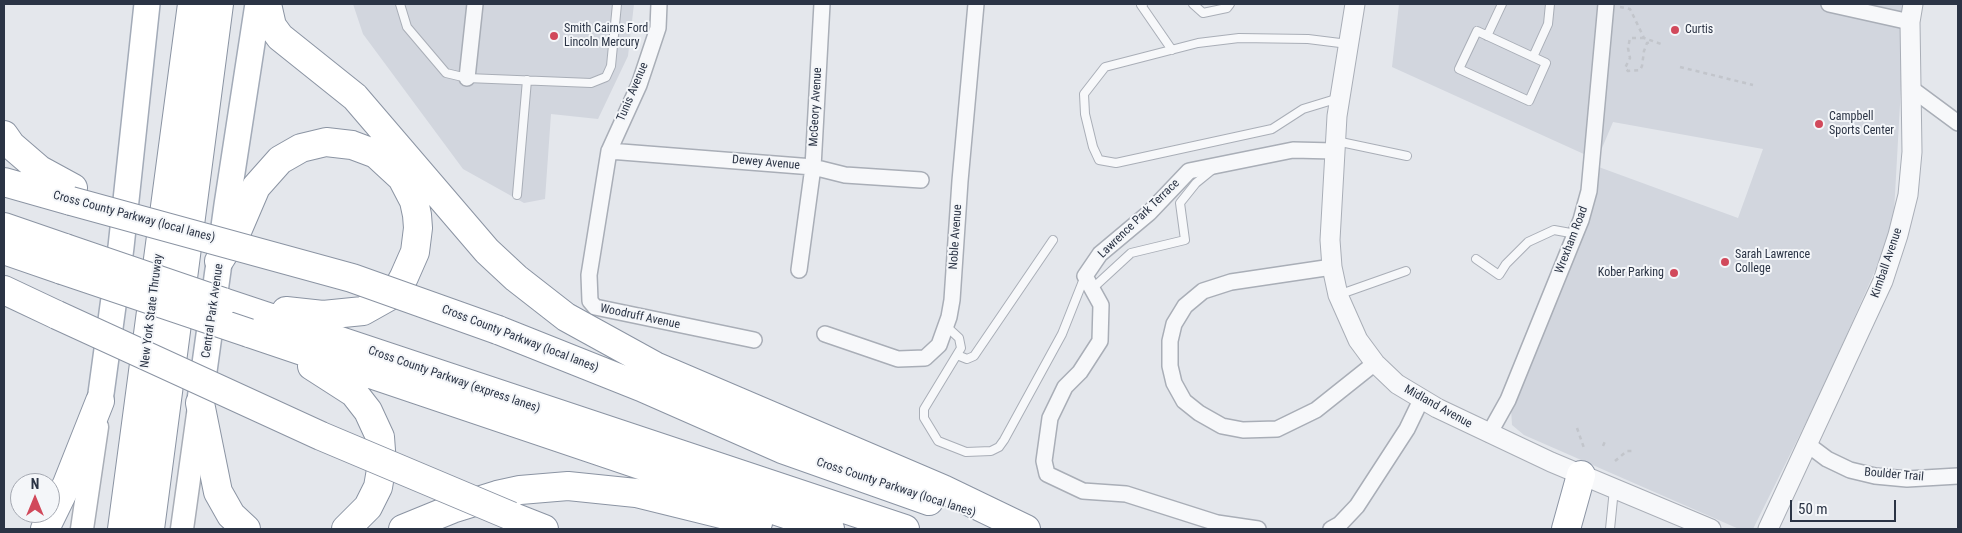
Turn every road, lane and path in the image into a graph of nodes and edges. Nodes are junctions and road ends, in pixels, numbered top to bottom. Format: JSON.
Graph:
{"nodes":[{"id":1,"x":147,"y":4,"type":"edge"},
{"id":2,"x":192,"y":4,"type":"edge"},
{"id":3,"x":258,"y":4,"type":"edge"},
{"id":4,"x":268,"y":4,"type":"edge"},
{"id":5,"x":400,"y":4,"type":"edge"},
{"id":6,"x":475,"y":4,"type":"edge"},
{"id":7,"x":617,"y":4,"type":"edge"},
{"id":8,"x":659,"y":4,"type":"edge"},
{"id":9,"x":822,"y":4,"type":"edge"},
{"id":10,"x":976,"y":4,"type":"edge"},
{"id":11,"x":1143,"y":4,"type":"edge"},
{"id":12,"x":1193,"y":4,"type":"edge"},
{"id":13,"x":1230,"y":4,"type":"edge"},
{"id":14,"x":1355,"y":4,"type":"edge"},
{"id":15,"x":1502,"y":4,"type":"edge"},
{"id":16,"x":1550,"y":4,"type":"edge"},
{"id":17,"x":1829,"y":4,"type":"edge"},
{"id":18,"x":1606,"y":5,"type":"edge"},
{"id":19,"x":220,"y":9,"type":"edge"},
{"id":20,"x":1911,"y":13,"type":"edge"},
{"id":21,"x":1487,"y":36,"type":"junction"},
{"id":22,"x":1644,"y":38,"type":"junction"},
{"id":23,"x":1652,"y":42,"type":"junction"},
{"id":24,"x":1348,"y":44,"type":"junction"},
{"id":25,"x":1661,"y":44,"type":"dead end"},
{"id":26,"x":1172,"y":50,"type":"junction"},
{"id":27,"x":1534,"y":57,"type":"junction"},
{"id":28,"x":1680,"y":67,"type":"dead end"},
{"id":29,"x":467,"y":78,"type":"junction"},
{"id":30,"x":527,"y":80,"type":"junction"},
{"id":31,"x":1753,"y":85,"type":"dead end"},
{"id":32,"x":1912,"y":89,"type":"junction"},
{"id":33,"x":1339,"y":98,"type":"junction"},
{"id":34,"x":1958,"y":123,"type":"edge"},
{"id":35,"x":4,"y":136,"type":"edge"},
{"id":36,"x":1334,"y":146,"type":"junction"},
{"id":37,"x":609,"y":150,"type":"junction"},
{"id":38,"x":1406,"y":156,"type":"dead end"},
{"id":39,"x":1218,"y":164,"type":"junction"},
{"id":40,"x":812,"y":166,"type":"junction"},
{"id":41,"x":921,"y":180,"type":"dead end"},
{"id":42,"x":4,"y":182,"type":"edge"},
{"id":43,"x":72,"y":194,"type":"junction"},
{"id":44,"x":517,"y":194,"type":"dead end"},
{"id":45,"x":4,"y":227,"type":"edge"},
{"id":46,"x":1576,"y":234,"type":"junction"},
{"id":47,"x":1053,"y":240,"type":"dead end"},
{"id":48,"x":4,"y":250,"type":"edge"},
{"id":49,"x":1476,"y":258,"type":"dead end"},
{"id":50,"x":64,"y":259,"type":"junction"},
{"id":51,"x":219,"y":261,"type":"junction"},
{"id":52,"x":1332,"y":267,"type":"junction"},
{"id":53,"x":800,"y":270,"type":"dead end"},
{"id":54,"x":1406,"y":271,"type":"dead end"},
{"id":55,"x":1089,"y":282,"type":"junction"},
{"id":56,"x":4,"y":290,"type":"edge"},
{"id":57,"x":1338,"y":295,"type":"junction"},
{"id":58,"x":4,"y":302,"type":"edge"},
{"id":59,"x":56,"y":315,"type":"junction"},
{"id":60,"x":253,"y":321,"type":"junction"},
{"id":61,"x":946,"y":326,"type":"junction"},
{"id":62,"x":825,"y":334,"type":"dead end"},
{"id":63,"x":754,"y":340,"type":"dead end"},
{"id":64,"x":957,"y":355,"type":"junction"},
{"id":65,"x":1375,"y":363,"type":"junction"},
{"id":66,"x":1421,"y":400,"type":"junction"},
{"id":67,"x":100,"y":401,"type":"junction"},
{"id":68,"x":200,"y":403,"type":"junction"},
{"id":69,"x":1577,"y":428,"type":"dead end"},
{"id":70,"x":1489,"y":434,"type":"junction"},
{"id":71,"x":1606,"y":439,"type":"dead end"},
{"id":72,"x":1807,"y":444,"type":"junction"},
{"id":73,"x":1603,"y":446,"type":"dead end"},
{"id":74,"x":1584,"y":448,"type":"dead end"},
{"id":75,"x":1635,"y":451,"type":"dead end"},
{"id":76,"x":1615,"y":461,"type":"dead end"},
{"id":77,"x":1958,"y":476,"type":"edge"},
{"id":78,"x":1597,"y":482,"type":"junction"},
{"id":79,"x":45,"y":529,"type":"edge"},
{"id":80,"x":82,"y":529,"type":"edge"},
{"id":81,"x":122,"y":529,"type":"edge"},
{"id":82,"x":150,"y":529,"type":"edge"},
{"id":83,"x":182,"y":529,"type":"edge"},
{"id":84,"x":246,"y":529,"type":"edge"},
{"id":85,"x":346,"y":529,"type":"edge"},
{"id":86,"x":403,"y":529,"type":"edge"},
{"id":87,"x":544,"y":529,"type":"edge"},
{"id":88,"x":781,"y":529,"type":"edge"},
{"id":89,"x":830,"y":529,"type":"edge"},
{"id":90,"x":905,"y":529,"type":"edge"},
{"id":91,"x":1025,"y":529,"type":"edge"},
{"id":92,"x":1258,"y":529,"type":"edge"},
{"id":93,"x":1331,"y":529,"type":"edge"},
{"id":94,"x":1566,"y":529,"type":"edge"},
{"id":95,"x":1580,"y":529,"type":"edge"},
{"id":96,"x":1610,"y":529,"type":"edge"},
{"id":97,"x":1711,"y":529,"type":"edge"},
{"id":98,"x":1768,"y":529,"type":"edge"}],
"edges":[{"from":1,"to":67,"type":"main road"},
{"from":2,"to":81,"type":"highway","name":"New York State Thruway"},
{"from":3,"to":51,"type":"main road","name":"Central Park Avenue"},
{"from":4,"to":91,"type":"highway"},
{"from":5,"to":29,"type":"lane"},
{"from":6,"to":29,"type":"street"},
{"from":7,"to":30,"type":"lane"},
{"from":8,"to":37,"type":"street","name":"Tunis Avenue"},
{"from":9,"to":40,"type":"street","name":"McGeory Avenue"},
{"from":10,"to":61,"type":"street","name":"Noble Avenue"},
{"from":11,"to":26,"type":"lane"},
{"from":12,"to":13,"type":"lane"},
{"from":14,"to":24,"type":"street","name":"Midland Avenue"},
{"from":15,"to":21,"type":"lane"},
{"from":16,"to":27,"type":"lane"},
{"from":17,"to":20,"type":"street"},
{"from":18,"to":22,"type":"path"},
{"from":18,"to":46,"type":"street","name":"Wrexham Road"},
{"from":19,"to":82,"type":"highway"},
{"from":20,"to":32,"type":"street","name":"Kimball Avenue"},
{"from":21,"to":27,"type":"lane"},
{"from":21,"to":27,"type":"lane"},
{"from":22,"to":23,"type":"path"},
{"from":22,"to":23,"type":"path"},
{"from":23,"to":25,"type":"path"},
{"from":24,"to":26,"type":"lane"},
{"from":24,"to":33,"type":"street","name":"Midland Avenue"},
{"from":26,"to":33,"type":"lane"},
{"from":28,"to":31,"type":"path"},
{"from":29,"to":30,"type":"lane"},
{"from":30,"to":44,"type":"lane"},
{"from":32,"to":34,"type":"street"},
{"from":32,"to":72,"type":"street","name":"Kimball Avenue"},
{"from":33,"to":36,"type":"street","name":"Midland Avenue"},
{"from":35,"to":43,"type":"highway"},
{"from":36,"to":38,"type":"lane"},
{"from":36,"to":39,"type":"street","name":"Lawrence Park Terrace"},
{"from":36,"to":52,"type":"street","name":"Midland Avenue"},
{"from":37,"to":40,"type":"street","name":"Dewey Avenue"},
{"from":37,"to":63,"type":"street","name":"Woodruff Avenue"},
{"from":39,"to":55,"type":"street","name":"Lawrence Park Terrace"},
{"from":39,"to":55,"type":"lane"},
{"from":40,"to":41,"type":"street","name":"Dewey Avenue"},
{"from":40,"to":53,"type":"street","name":"McGeory Avenue"},
{"from":42,"to":43,"type":"highway","name":"Cross County Parkway (local lanes)"},
{"from":43,"to":91,"type":"highway","name":"Cross County Parkway (local lanes)","bridge":true},
{"from":45,"to":50,"type":"highway","name":"Cross County Parkway (express lanes)"},
{"from":46,"to":49,"type":"lane"},
{"from":46,"to":70,"type":"street","name":"Wrexham Road"},
{"from":47,"to":64,"type":"lane"},
{"from":48,"to":50,"type":"highway","name":"Cross County Parkway (express lanes)"},
{"from":50,"to":60,"type":"highway","name":"Cross County Parkway (express lanes)","bridge":true},
{"from":50,"to":60,"type":"highway","name":"Cross County Parkway (express lanes)","bridge":true},
{"from":51,"to":60,"type":"highway"},
{"from":51,"to":68,"type":"main road","name":"Central Park Avenue"},
{"from":52,"to":57,"type":"street","name":"Midland Avenue"},
{"from":52,"to":65,"type":"street"},
{"from":54,"to":57,"type":"lane"},
{"from":55,"to":64,"type":"lane"},
{"from":55,"to":92,"type":"street"},
{"from":56,"to":59,"type":"highway"},
{"from":57,"to":65,"type":"street","name":"Midland Avenue"},
{"from":58,"to":59,"type":"highway"},
{"from":59,"to":87,"type":"highway","bridge":true},
{"from":60,"to":85,"type":"highway"},
{"from":60,"to":89,"type":"highway","name":"Cross County Parkway (express lanes)"},
{"from":60,"to":90,"type":"highway","name":"Cross County Parkway (express lanes)"},
{"from":61,"to":62,"type":"street","name":"Noble Avenue"},
{"from":61,"to":64,"type":"lane"},
{"from":65,"to":66,"type":"street","name":"Midland Avenue"},
{"from":66,"to":70,"type":"street","name":"Midland Avenue"},
{"from":66,"to":93,"type":"street"},
{"from":67,"to":79,"type":"highway"},
{"from":67,"to":80,"type":"main road"},
{"from":68,"to":83,"type":"main road","name":"Central Park Avenue"},
{"from":68,"to":84,"type":"highway"},
{"from":69,"to":74,"type":"path"},
{"from":70,"to":78,"type":"street","name":"Midland Avenue"},
{"from":71,"to":73,"type":"path"},
{"from":72,"to":77,"type":"street","name":"Boulder Trail"},
{"from":72,"to":98,"type":"street","name":"Kimball Avenue"},
{"from":75,"to":76,"type":"path"},
{"from":78,"to":94,"type":"highway"},
{"from":78,"to":95,"type":"highway"},
{"from":78,"to":96,"type":"lane"},
{"from":78,"to":97,"type":"street","name":"Midland Avenue"},
{"from":86,"to":88,"type":"highway"}]}
